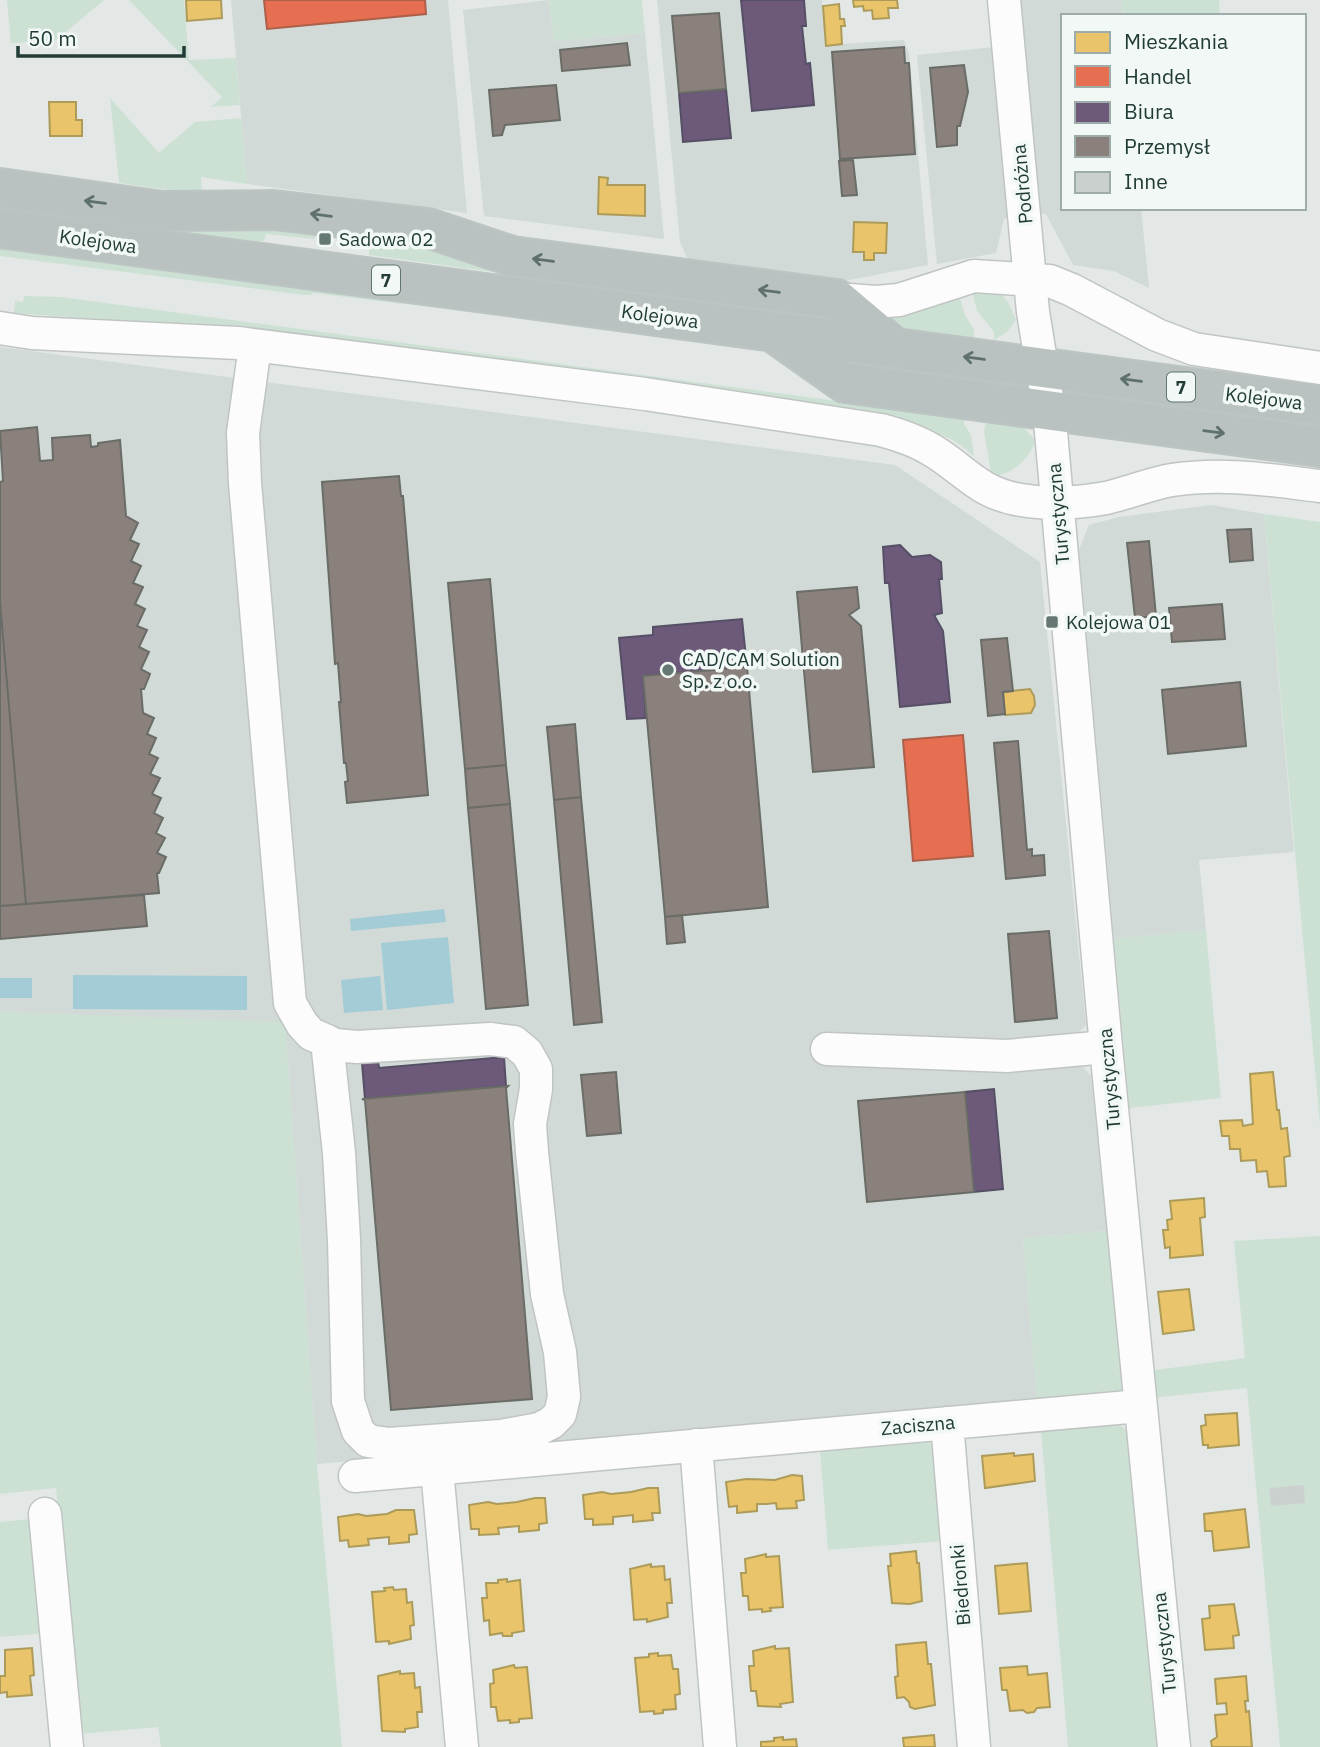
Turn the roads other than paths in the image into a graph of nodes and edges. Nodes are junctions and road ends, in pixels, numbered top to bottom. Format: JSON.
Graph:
{"nodes":[{"id":1,"x":1004,"y":0,"type":"edge"},
{"id":2,"x":0,"y":188,"type":"edge"},
{"id":3,"x":0,"y":228,"type":"edge"},
{"id":4,"x":1031,"y":279,"type":"junction"},
{"id":5,"x":836,"y":299,"type":"junction"},
{"id":6,"x":0,"y":328,"type":"edge"},
{"id":7,"x":772,"y":331,"type":"junction"},
{"id":8,"x":255,"y":346,"type":"junction"},
{"id":9,"x":895,"y":348,"type":"junction"},
{"id":10,"x":1042,"y":367,"type":"junction"},
{"id":11,"x":1320,"y":368,"type":"edge"},
{"id":12,"x":1320,"y":405,"type":"edge"},
{"id":13,"x":1049,"y":410,"type":"junction"},
{"id":14,"x":1320,"y":447,"type":"edge"},
{"id":15,"x":1320,"y":486,"type":"edge"},
{"id":16,"x":1057,"y":504,"type":"junction"},
{"id":17,"x":327,"y":1041,"type":"junction"},
{"id":18,"x":1106,"y":1047,"type":"junction"},
{"id":19,"x":827,"y":1049,"type":"dead end"},
{"id":20,"x":1140,"y":1406,"type":"junction"},
{"id":21,"x":947,"y":1423,"type":"junction"},
{"id":22,"x":695,"y":1445,"type":"junction"},
{"id":23,"x":437,"y":1469,"type":"junction"},
{"id":24,"x":355,"y":1476,"type":"dead end"},
{"id":25,"x":45,"y":1514,"type":"dead end"},
{"id":26,"x":66,"y":1747,"type":"edge"},
{"id":27,"x":462,"y":1747,"type":"edge"},
{"id":28,"x":720,"y":1747,"type":"edge"},
{"id":29,"x":974,"y":1747,"type":"edge"},
{"id":30,"x":1174,"y":1747,"type":"edge"}],
"edges":[{"from":1,"to":4,"type":"street","name":"Podróżna"},
{"from":5,"to":2,"type":"highway","one_way":true},
{"from":3,"to":7,"type":"highway","name":"Kolejowa","number":"7"},
{"from":4,"to":5,"type":"street"},
{"from":4,"to":10,"type":"street","name":"Podróżna"},
{"from":4,"to":11,"type":"street"},
{"from":5,"to":9,"type":"highway"},
{"from":6,"to":8,"type":"street"},
{"from":7,"to":9,"type":"highway","name":"Kolejowa","number":"7"},
{"from":7,"to":13,"type":"highway","number":"7"},
{"from":8,"to":16,"type":"street"},
{"from":8,"to":17,"type":"street"},
{"from":10,"to":9,"type":"highway","name":"Kolejowa","number":"7","one_way":true},
{"from":12,"to":10,"type":"highway","name":"Kolejowa","number":"7","one_way":true},
{"from":10,"to":13,"type":"street","name":"Turystyczna"},
{"from":13,"to":14,"type":"highway","number":"7","one_way":true},
{"from":13,"to":16,"type":"street","name":"Turystyczna"},
{"from":15,"to":16,"type":"street"},
{"from":16,"to":18,"type":"street","name":"Turystyczna"},
{"from":17,"to":17,"type":"street"},
{"from":18,"to":19,"type":"street"},
{"from":18,"to":20,"type":"street","name":"Turystyczna"},
{"from":20,"to":21,"type":"street","name":"Zaciszna"},
{"from":20,"to":30,"type":"street","name":"Turystyczna"},
{"from":21,"to":22,"type":"street","name":"Zaciszna"},
{"from":21,"to":29,"type":"street","name":"Biedronki"},
{"from":22,"to":23,"type":"street","name":"Zaciszna"},
{"from":22,"to":28,"type":"street"},
{"from":23,"to":24,"type":"street","name":"Zaciszna"},
{"from":23,"to":27,"type":"street"},
{"from":25,"to":26,"type":"street"}]}
